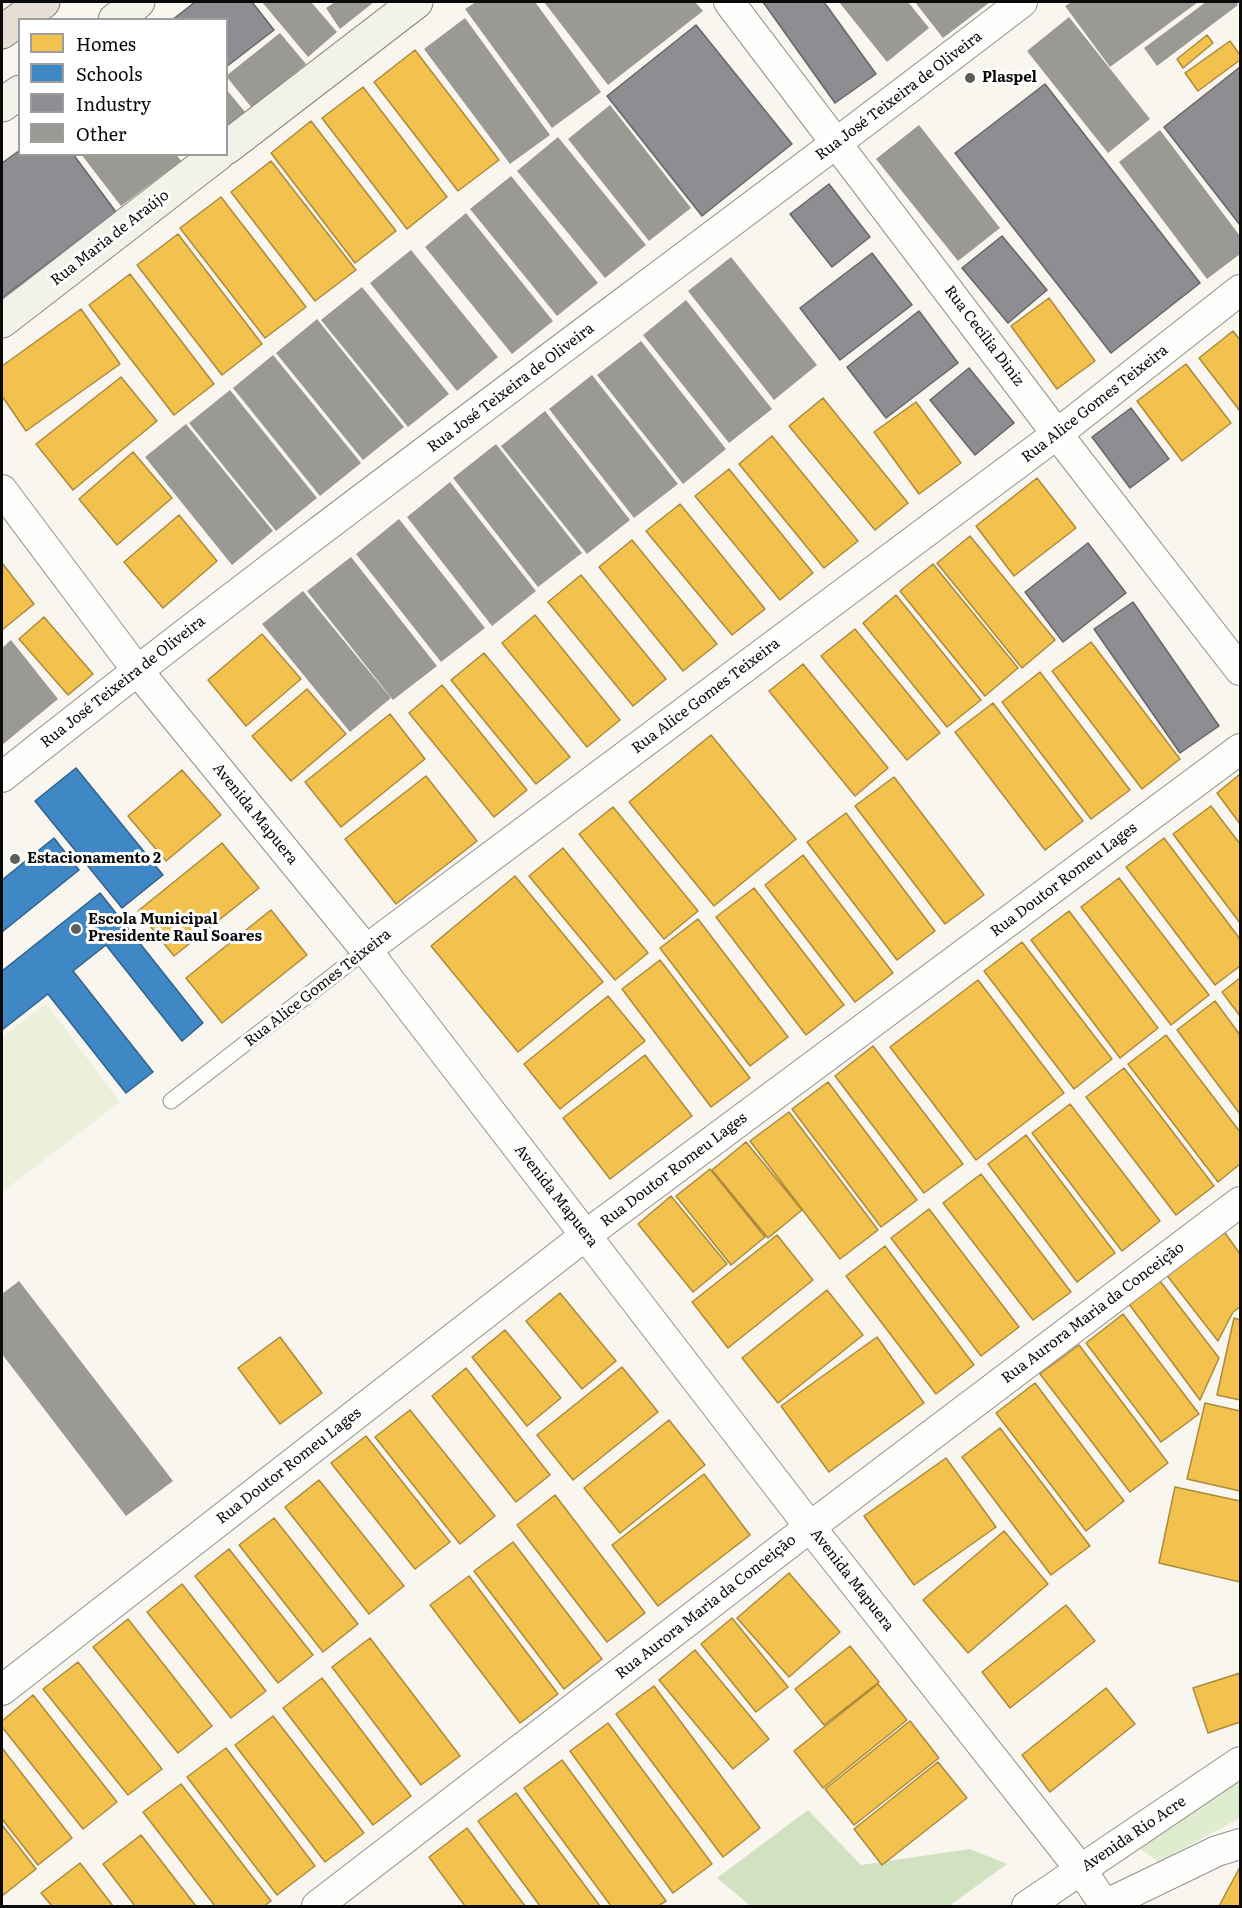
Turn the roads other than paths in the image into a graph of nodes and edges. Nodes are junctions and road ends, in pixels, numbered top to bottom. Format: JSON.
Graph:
{"nodes":[{"id":1,"x":43,"y":2,"type":"edge"},
{"id":2,"x":138,"y":2,"type":"edge"},
{"id":3,"x":416,"y":2,"type":"edge"},
{"id":4,"x":729,"y":2,"type":"edge"},
{"id":5,"x":1022,"y":2,"type":"edge"},
{"id":6,"x":21,"y":18,"type":"edge"},
{"id":7,"x":118,"y":18,"type":"edge"},
{"id":8,"x":18,"y":20,"type":"edge"},
{"id":9,"x":2,"y":32,"type":"edge"},
{"id":10,"x":18,"y":93,"type":"edge"},
{"id":11,"x":2,"y":105,"type":"edge"},
{"id":12,"x":837,"y":143,"type":"junction"},
{"id":13,"x":228,"y":146,"type":"edge"},
{"id":14,"x":215,"y":156,"type":"edge"},
{"id":15,"x":1240,"y":290,"type":"edge"},
{"id":16,"x":2,"y":321,"type":"edge"},
{"id":17,"x":1058,"y":434,"type":"junction"},
{"id":18,"x":2,"y":490,"type":"edge"},
{"id":19,"x":136,"y":670,"type":"junction"},
{"id":20,"x":1240,"y":670,"type":"edge"},
{"id":21,"x":1240,"y":749,"type":"edge"},
{"id":22,"x":2,"y":777,"type":"edge"},
{"id":23,"x":366,"y":950,"type":"junction"},
{"id":24,"x":171,"y":1101,"type":"dead end"},
{"id":25,"x":1240,"y":1202,"type":"edge"},
{"id":26,"x":586,"y":1235,"type":"junction"},
{"id":27,"x":810,"y":1527,"type":"junction"},
{"id":28,"x":2,"y":1690,"type":"edge"},
{"id":29,"x":1240,"y":1762,"type":"edge"},
{"id":30,"x":1240,"y":1844,"type":"edge"},
{"id":31,"x":1081,"y":1870,"type":"junction"},
{"id":32,"x":317,"y":1906,"type":"edge"},
{"id":33,"x":1027,"y":1906,"type":"edge"},
{"id":34,"x":1104,"y":1906,"type":"edge"}],
"edges":[{"from":1,"to":6,"type":"highway"},
{"from":2,"to":7,"type":"street"},
{"from":3,"to":13,"type":"street"},
{"from":4,"to":12,"type":"street","name":"Rua Cecília Diniz"},
{"from":5,"to":12,"type":"street","name":"Rua José Teixeira de Oliveira"},
{"from":8,"to":9,"type":"highway"},
{"from":10,"to":11,"type":"street"},
{"from":12,"to":17,"type":"street","name":"Rua Cecília Diniz"},
{"from":12,"to":19,"type":"street","name":"Rua José Teixeira de Oliveira"},
{"from":14,"to":16,"type":"street","name":"Rua Maria de Araújo"},
{"from":15,"to":17,"type":"street","name":"Rua Alice Gomes Teixeira"},
{"from":17,"to":20,"type":"street","name":"Rua Cecília Diniz"},
{"from":17,"to":23,"type":"street","name":"Rua Alice Gomes Teixeira"},
{"from":18,"to":19,"type":"street","name":"Avenida Mapuera"},
{"from":19,"to":22,"type":"street","name":"Rua José Teixeira de Oliveira"},
{"from":19,"to":23,"type":"street","name":"Avenida Mapuera"},
{"from":21,"to":26,"type":"street","name":"Rua Doutor Romeu Lages"},
{"from":23,"to":24,"type":"lane","name":"Rua Alice Gomes Teixeira"},
{"from":23,"to":26,"type":"street","name":"Avenida Mapuera"},
{"from":25,"to":27,"type":"street","name":"Rua Aurora Maria da Conceição"},
{"from":26,"to":27,"type":"street","name":"Avenida Mapuera"},
{"from":26,"to":28,"type":"street","name":"Rua Doutor Romeu Lages"},
{"from":27,"to":31,"type":"street","name":"Avenida Mapuera"},
{"from":27,"to":32,"type":"street","name":"Rua Aurora Maria da Conceição"},
{"from":29,"to":31,"type":"street","name":"Avenida Rio Acre"},
{"from":30,"to":34,"type":"street"},
{"from":31,"to":33,"type":"street","name":"Avenida Rio Acre"},
{"from":31,"to":34,"type":"street","name":"Avenida Mapuera"}]}
